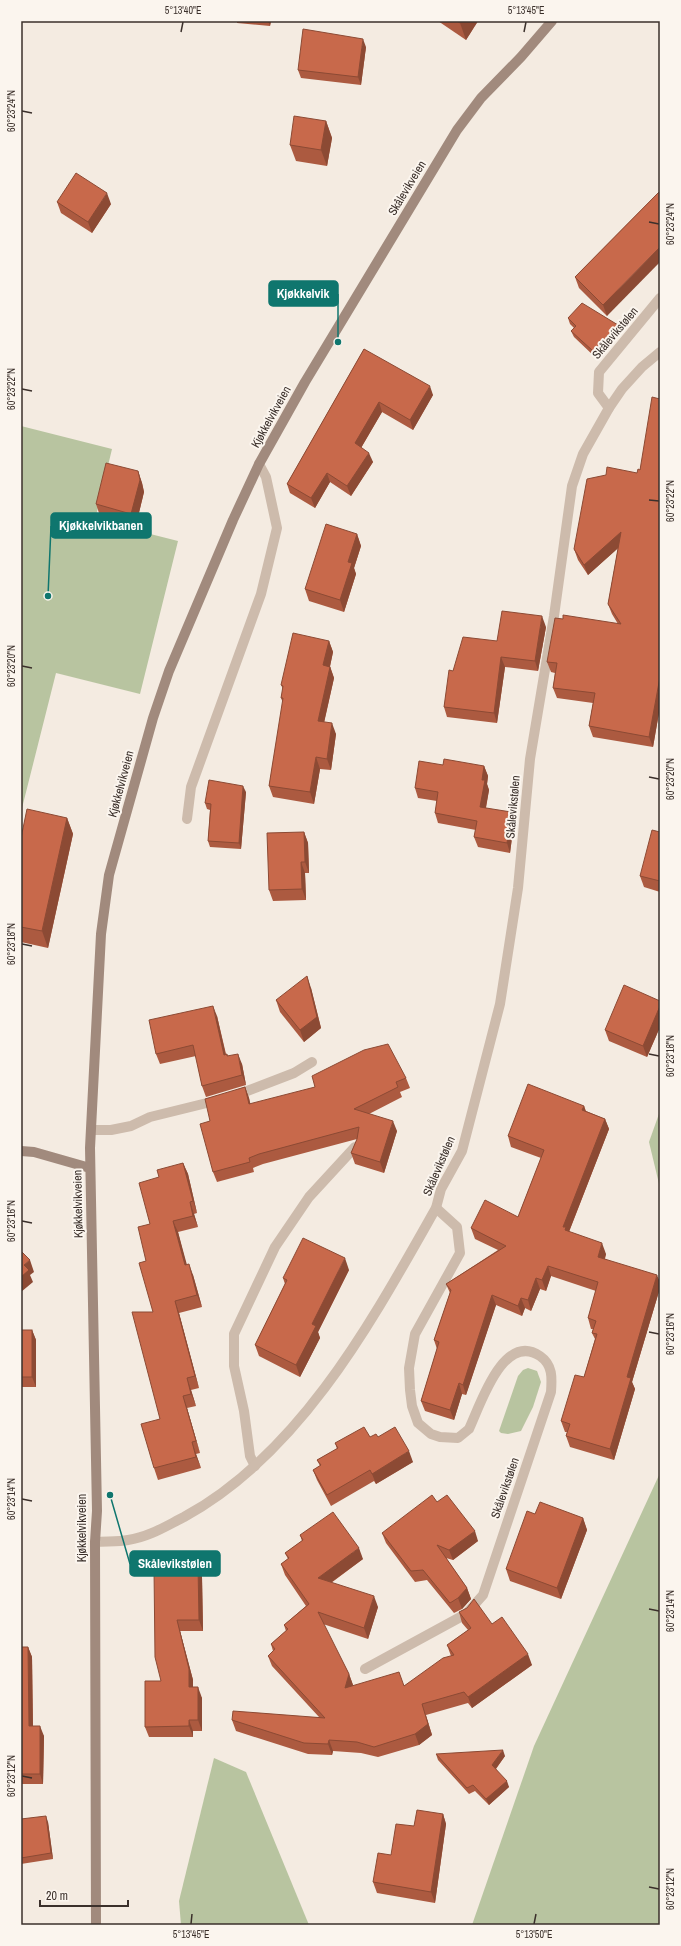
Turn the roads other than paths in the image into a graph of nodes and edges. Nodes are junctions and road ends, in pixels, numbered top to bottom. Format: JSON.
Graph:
{"nodes":[{"id":1,"x":552,"y":21,"type":"edge"},
{"id":2,"x":660,"y":298,"type":"edge"},
{"id":3,"x":660,"y":352,"type":"edge"},
{"id":4,"x":305,"y":382,"type":"joint"},
{"id":5,"x":609,"y":408,"type":"junction"},
{"id":6,"x":259,"y":464,"type":"junction"},
{"id":7,"x":187,"y":819,"type":"dead end"},
{"id":8,"x":312,"y":1062,"type":"dead end"},
{"id":9,"x":91,"y":1130,"type":"junction"},
{"id":10,"x":355,"y":1146,"type":"edge"},
{"id":11,"x":21,"y":1151,"type":"edge"},
{"id":12,"x":90,"y":1168,"type":"junction"},
{"id":13,"x":436,"y":1208,"type":"junction"},
{"id":14,"x":255,"y":1466,"type":"junction"},
{"id":15,"x":95,"y":1542,"type":"junction"},
{"id":16,"x":365,"y":1669,"type":"dead end"},
{"id":17,"x":96,"y":1925,"type":"edge"}],
"edges":[{"from":1,"to":4,"type":"main road","name":"Skålevikveien"},
{"from":2,"to":5,"type":"street","name":"Skålevikstølen"},
{"from":3,"to":5,"type":"street","name":"Skålevikstølen"},
{"from":4,"to":6,"type":"main road","name":"Kjøkkelvikveien"},
{"from":5,"to":13,"type":"street","name":"Skålevikstølen"},
{"from":6,"to":7,"type":"street","name":"Kjøkkelvikveien"},
{"from":6,"to":9,"type":"main road","name":"Kjøkkelvikveien"},
{"from":8,"to":9,"type":"street"},
{"from":9,"to":12,"type":"main road","name":"Kjøkkelvikveien"},
{"from":10,"to":14,"type":"street"},
{"from":11,"to":12,"type":"main road"},
{"from":12,"to":15,"type":"main road","name":"Kjøkkelvikveien"},
{"from":13,"to":14,"type":"street","name":"Skålevikstølen"},
{"from":13,"to":16,"type":"street","name":"Skålevikstølen"},
{"from":14,"to":15,"type":"street","name":"Skålevikstølen"},
{"from":15,"to":17,"type":"main road","name":"Kjøkkelvikveien"}]}
